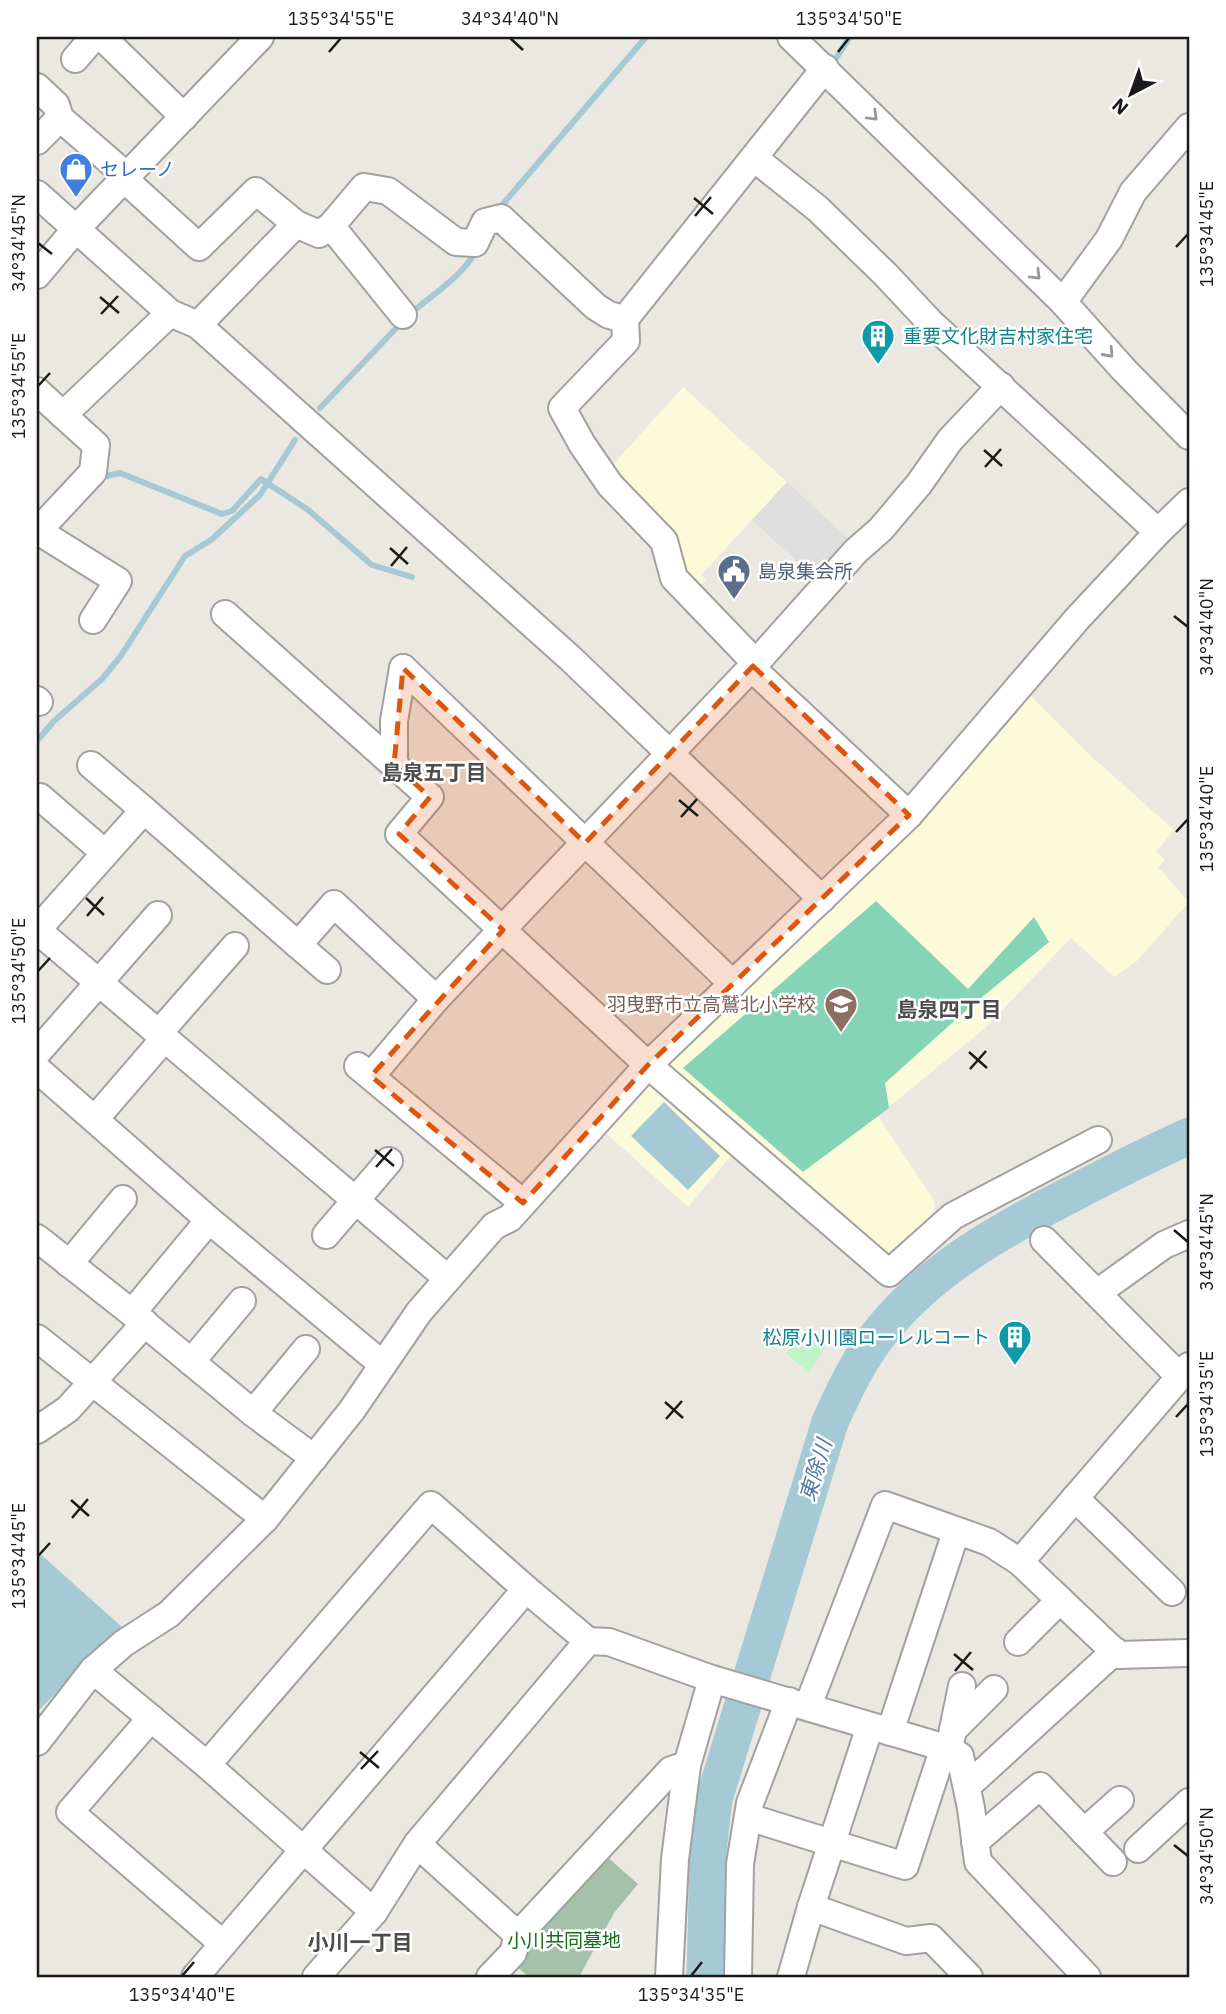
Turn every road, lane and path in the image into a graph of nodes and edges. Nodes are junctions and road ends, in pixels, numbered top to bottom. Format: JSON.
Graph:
{"nodes":[{"id":1,"x":94,"y":37,"type":"edge"},
{"id":2,"x":102,"y":37,"type":"edge"},
{"id":3,"x":260,"y":37,"type":"edge"},
{"id":4,"x":791,"y":37,"type":"edge"},
{"id":5,"x":75,"y":59,"type":"dead end"},
{"id":6,"x":825,"y":68,"type":"junction"},
{"id":7,"x":37,"y":87,"type":"edge"},
{"id":8,"x":184,"y":117,"type":"junction"},
{"id":9,"x":61,"y":118,"type":"junction"},
{"id":10,"x":1189,"y":127,"type":"edge"},
{"id":11,"x":37,"y":141,"type":"edge"},
{"id":12,"x":754,"y":158,"type":"junction"},
{"id":13,"x":127,"y":176,"type":"junction"},
{"id":14,"x":37,"y":194,"type":"edge"},
{"id":15,"x":296,"y":224,"type":"junction"},
{"id":16,"x":331,"y":226,"type":"junction"},
{"id":17,"x":75,"y":230,"type":"junction"},
{"id":18,"x":37,"y":275,"type":"edge"},
{"id":19,"x":1063,"y":302,"type":"junction"},
{"id":20,"x":170,"y":313,"type":"junction"},
{"id":21,"x":403,"y":314,"type":"dead end"},
{"id":22,"x":625,"y":319,"type":"junction"},
{"id":23,"x":198,"y":325,"type":"junction"},
{"id":24,"x":1000,"y":386,"type":"junction"},
{"id":25,"x":46,"y":406,"type":"edge"},
{"id":26,"x":1189,"y":436,"type":"edge"},
{"id":27,"x":1189,"y":502,"type":"edge"},
{"id":28,"x":37,"y":532,"type":"edge"},
{"id":29,"x":1158,"y":532,"type":"junction"},
{"id":30,"x":225,"y":614,"type":"dead end"},
{"id":31,"x":93,"y":620,"type":"dead end"},
{"id":32,"x":753,"y":666,"type":"junction"},
{"id":33,"x":670,"y":754,"type":"junction"},
{"id":34,"x":91,"y":765,"type":"dead end"},
{"id":35,"x":394,"y":765,"type":"junction"},
{"id":36,"x":38,"y":798,"type":"edge"},
{"id":37,"x":144,"y":810,"type":"junction"},
{"id":38,"x":909,"y":815,"type":"junction"},
{"id":39,"x":585,"y":843,"type":"junction"},
{"id":40,"x":106,"y":853,"type":"junction"},
{"id":41,"x":822,"y":899,"type":"junction"},
{"id":42,"x":158,"y":915,"type":"dead end"},
{"id":43,"x":37,"y":930,"type":"edge"},
{"id":44,"x":503,"y":930,"type":"junction"},
{"id":45,"x":298,"y":945,"type":"junction"},
{"id":46,"x":235,"y":946,"type":"dead end"},
{"id":47,"x":327,"y":970,"type":"dead end"},
{"id":48,"x":97,"y":982,"type":"junction"},
{"id":49,"x":733,"y":984,"type":"junction"},
{"id":50,"x":436,"y":999,"type":"junction"},
{"id":51,"x":161,"y":1037,"type":"junction"},
{"id":52,"x":37,"y":1053,"type":"edge"},
{"id":53,"x":648,"y":1065,"type":"junction"},
{"id":54,"x":37,"y":1069,"type":"edge"},
{"id":55,"x":95,"y":1119,"type":"junction"},
{"id":56,"x":1098,"y":1140,"type":"dead end"},
{"id":57,"x":389,"y":1161,"type":"dead end"},
{"id":58,"x":123,"y":1199,"type":"dead end"},
{"id":59,"x":355,"y":1201,"type":"junction"},
{"id":60,"x":523,"y":1203,"type":"junction"},
{"id":61,"x":209,"y":1220,"type":"junction"},
{"id":62,"x":1189,"y":1234,"type":"edge"},
{"id":63,"x":326,"y":1235,"type":"dead end"},
{"id":64,"x":37,"y":1238,"type":"edge"},
{"id":65,"x":1044,"y":1240,"type":"dead end"},
{"id":66,"x":69,"y":1264,"type":"junction"},
{"id":67,"x":447,"y":1278,"type":"junction"},
{"id":68,"x":1097,"y":1293,"type":"junction"},
{"id":69,"x":242,"y":1301,"type":"dead end"},
{"id":70,"x":139,"y":1318,"type":"junction"},
{"id":71,"x":37,"y":1338,"type":"edge"},
{"id":72,"x":306,"y":1349,"type":"dead end"},
{"id":73,"x":191,"y":1362,"type":"junction"},
{"id":74,"x":382,"y":1364,"type":"junction"},
{"id":75,"x":1184,"y":1371,"type":"edge"},
{"id":76,"x":93,"y":1382,"type":"junction"},
{"id":77,"x":253,"y":1413,"type":"junction"},
{"id":78,"x":37,"y":1430,"type":"edge"},
{"id":79,"x":314,"y":1458,"type":"junction"},
{"id":80,"x":1075,"y":1498,"type":"junction"},
{"id":81,"x":265,"y":1519,"type":"junction"},
{"id":82,"x":956,"y":1532,"type":"junction"},
{"id":83,"x":1020,"y":1562,"type":"junction"},
{"id":84,"x":526,"y":1589,"type":"junction"},
{"id":85,"x":1172,"y":1592,"type":"dead end"},
{"id":86,"x":1060,"y":1600,"type":"junction"},
{"id":87,"x":588,"y":1641,"type":"junction"},
{"id":88,"x":1018,"y":1642,"type":"dead end"},
{"id":89,"x":1115,"y":1651,"type":"junction"},
{"id":90,"x":1189,"y":1653,"type":"edge"},
{"id":91,"x":93,"y":1670,"type":"junction"},
{"id":92,"x":712,"y":1679,"type":"junction"},
{"id":93,"x":962,"y":1686,"type":"dead end"},
{"id":94,"x":994,"y":1689,"type":"dead end"},
{"id":95,"x":793,"y":1702,"type":"junction"},
{"id":96,"x":151,"y":1718,"type":"junction"},
{"id":97,"x":880,"y":1729,"type":"junction"},
{"id":98,"x":37,"y":1742,"type":"edge"},
{"id":99,"x":948,"y":1742,"type":"junction"},
{"id":100,"x":207,"y":1765,"type":"junction"},
{"id":101,"x":687,"y":1765,"type":"junction"},
{"id":102,"x":973,"y":1781,"type":"dead end"},
{"id":103,"x":1120,"y":1800,"type":"dead end"},
{"id":104,"x":1189,"y":1802,"type":"edge"},
{"id":105,"x":748,"y":1817,"type":"junction"},
{"id":106,"x":1084,"y":1832,"type":"junction"},
{"id":107,"x":975,"y":1842,"type":"junction"},
{"id":108,"x":417,"y":1844,"type":"junction"},
{"id":109,"x":831,"y":1844,"type":"junction"},
{"id":110,"x":1138,"y":1849,"type":"dead end"},
{"id":111,"x":303,"y":1850,"type":"junction"},
{"id":112,"x":1112,"y":1862,"type":"dead end"},
{"id":113,"x":811,"y":1907,"type":"junction"},
{"id":114,"x":374,"y":1912,"type":"junction"},
{"id":115,"x":518,"y":1935,"type":"junction"},
{"id":116,"x":223,"y":1944,"type":"junction"},
{"id":117,"x":504,"y":1973,"type":"edge"},
{"id":118,"x":195,"y":1977,"type":"edge"},
{"id":119,"x":316,"y":1977,"type":"edge"},
{"id":120,"x":669,"y":1977,"type":"edge"},
{"id":121,"x":738,"y":1977,"type":"edge"},
{"id":122,"x":791,"y":1977,"type":"edge"},
{"id":123,"x":969,"y":1977,"type":"edge"},
{"id":124,"x":1087,"y":1977,"type":"edge"}],
"edges":[{"from":1,"to":5,"type":"street"},
{"from":2,"to":8,"type":"street"},
{"from":3,"to":8,"type":"street"},
{"from":4,"to":6,"type":"street"},
{"from":6,"to":12,"type":"street"},
{"from":6,"to":19,"type":"street","one_way":true},
{"from":7,"to":9,"type":"street"},
{"from":8,"to":13,"type":"street"},
{"from":9,"to":11,"type":"street"},
{"from":9,"to":13,"type":"street"},
{"from":10,"to":19,"type":"street"},
{"from":12,"to":22,"type":"street"},
{"from":12,"to":24,"type":"street"},
{"from":13,"to":15,"type":"street"},
{"from":13,"to":17,"type":"street"},
{"from":14,"to":17,"type":"street"},
{"from":15,"to":16,"type":"street"},
{"from":15,"to":23,"type":"street"},
{"from":16,"to":21,"type":"street"},
{"from":16,"to":22,"type":"street"},
{"from":17,"to":18,"type":"street"},
{"from":17,"to":20,"type":"street"},
{"from":19,"to":26,"type":"street","one_way":true},
{"from":20,"to":23,"type":"street"},
{"from":20,"to":25,"type":"street"},
{"from":22,"to":32,"type":"street"},
{"from":23,"to":33,"type":"street"},
{"from":24,"to":29,"type":"street"},
{"from":24,"to":32,"type":"street"},
{"from":25,"to":28,"type":"street"},
{"from":27,"to":29,"type":"street"},
{"from":28,"to":31,"type":"street"},
{"from":29,"to":38,"type":"street"},
{"from":30,"to":35,"type":"street"},
{"from":32,"to":33,"type":"street"},
{"from":32,"to":38,"type":"street"},
{"from":33,"to":39,"type":"street"},
{"from":33,"to":41,"type":"street"},
{"from":34,"to":37,"type":"street"},
{"from":35,"to":39,"type":"street"},
{"from":35,"to":44,"type":"street"},
{"from":36,"to":40,"type":"street"},
{"from":37,"to":40,"type":"street"},
{"from":37,"to":45,"type":"street"},
{"from":38,"to":41,"type":"street"},
{"from":39,"to":44,"type":"street"},
{"from":39,"to":49,"type":"street"},
{"from":40,"to":43,"type":"street"},
{"from":41,"to":49,"type":"street"},
{"from":42,"to":48,"type":"street"},
{"from":43,"to":48,"type":"street"},
{"from":44,"to":50,"type":"street"},
{"from":44,"to":53,"type":"street"},
{"from":45,"to":47,"type":"street"},
{"from":45,"to":50,"type":"street"},
{"from":46,"to":51,"type":"street"},
{"from":48,"to":51,"type":"street"},
{"from":48,"to":52,"type":"street"},
{"from":49,"to":53,"type":"street"},
{"from":50,"to":60,"type":"street"},
{"from":51,"to":55,"type":"street"},
{"from":51,"to":59,"type":"street"},
{"from":53,"to":56,"type":"street"},
{"from":53,"to":60,"type":"street"},
{"from":54,"to":55,"type":"street"},
{"from":55,"to":61,"type":"street"},
{"from":57,"to":59,"type":"street"},
{"from":58,"to":66,"type":"street"},
{"from":59,"to":63,"type":"street"},
{"from":59,"to":67,"type":"street"},
{"from":60,"to":67,"type":"street"},
{"from":61,"to":70,"type":"street"},
{"from":61,"to":74,"type":"street"},
{"from":62,"to":68,"type":"street"},
{"from":64,"to":66,"type":"street"},
{"from":65,"to":68,"type":"street"},
{"from":66,"to":70,"type":"street"},
{"from":67,"to":74,"type":"street"},
{"from":68,"to":75,"type":"street"},
{"from":69,"to":73,"type":"street"},
{"from":70,"to":73,"type":"street"},
{"from":70,"to":76,"type":"street"},
{"from":71,"to":76,"type":"street"},
{"from":72,"to":77,"type":"street"},
{"from":73,"to":77,"type":"street"},
{"from":74,"to":79,"type":"street"},
{"from":75,"to":80,"type":"street"},
{"from":76,"to":78,"type":"street"},
{"from":76,"to":81,"type":"street"},
{"from":77,"to":79,"type":"street"},
{"from":79,"to":81,"type":"street"},
{"from":80,"to":83,"type":"street"},
{"from":80,"to":85,"type":"street"},
{"from":81,"to":91,"type":"street"},
{"from":82,"to":83,"type":"street"},
{"from":82,"to":95,"type":"street"},
{"from":82,"to":97,"type":"street"},
{"from":83,"to":86,"type":"street"},
{"from":84,"to":87,"type":"street"},
{"from":84,"to":100,"type":"street"},
{"from":84,"to":111,"type":"street"},
{"from":86,"to":88,"type":"street"},
{"from":86,"to":89,"type":"street"},
{"from":87,"to":92,"type":"street"},
{"from":87,"to":108,"type":"street"},
{"from":89,"to":90,"type":"street"},
{"from":89,"to":102,"type":"street"},
{"from":91,"to":96,"type":"street"},
{"from":91,"to":98,"type":"street"},
{"from":92,"to":95,"type":"street"},
{"from":92,"to":101,"type":"street"},
{"from":93,"to":99,"type":"street"},
{"from":94,"to":99,"type":"street"},
{"from":95,"to":97,"type":"street"},
{"from":95,"to":105,"type":"street"},
{"from":96,"to":100,"type":"street"},
{"from":96,"to":116,"type":"street"},
{"from":97,"to":99,"type":"street"},
{"from":97,"to":109,"type":"street"},
{"from":99,"to":107,"type":"street"},
{"from":99,"to":109,"type":"street"},
{"from":100,"to":111,"type":"street"},
{"from":101,"to":115,"type":"street"},
{"from":101,"to":120,"type":"street"},
{"from":103,"to":106,"type":"street"},
{"from":104,"to":110,"type":"street"},
{"from":105,"to":109,"type":"street"},
{"from":105,"to":121,"type":"street"},
{"from":106,"to":107,"type":"street"},
{"from":106,"to":112,"type":"street"},
{"from":107,"to":124,"type":"street"},
{"from":108,"to":114,"type":"street"},
{"from":108,"to":115,"type":"street"},
{"from":109,"to":113,"type":"street"},
{"from":111,"to":114,"type":"street"},
{"from":111,"to":116,"type":"street"},
{"from":113,"to":122,"type":"street"},
{"from":113,"to":123,"type":"street"},
{"from":114,"to":119,"type":"street"},
{"from":115,"to":117,"type":"street"},
{"from":116,"to":118,"type":"street"}]}
